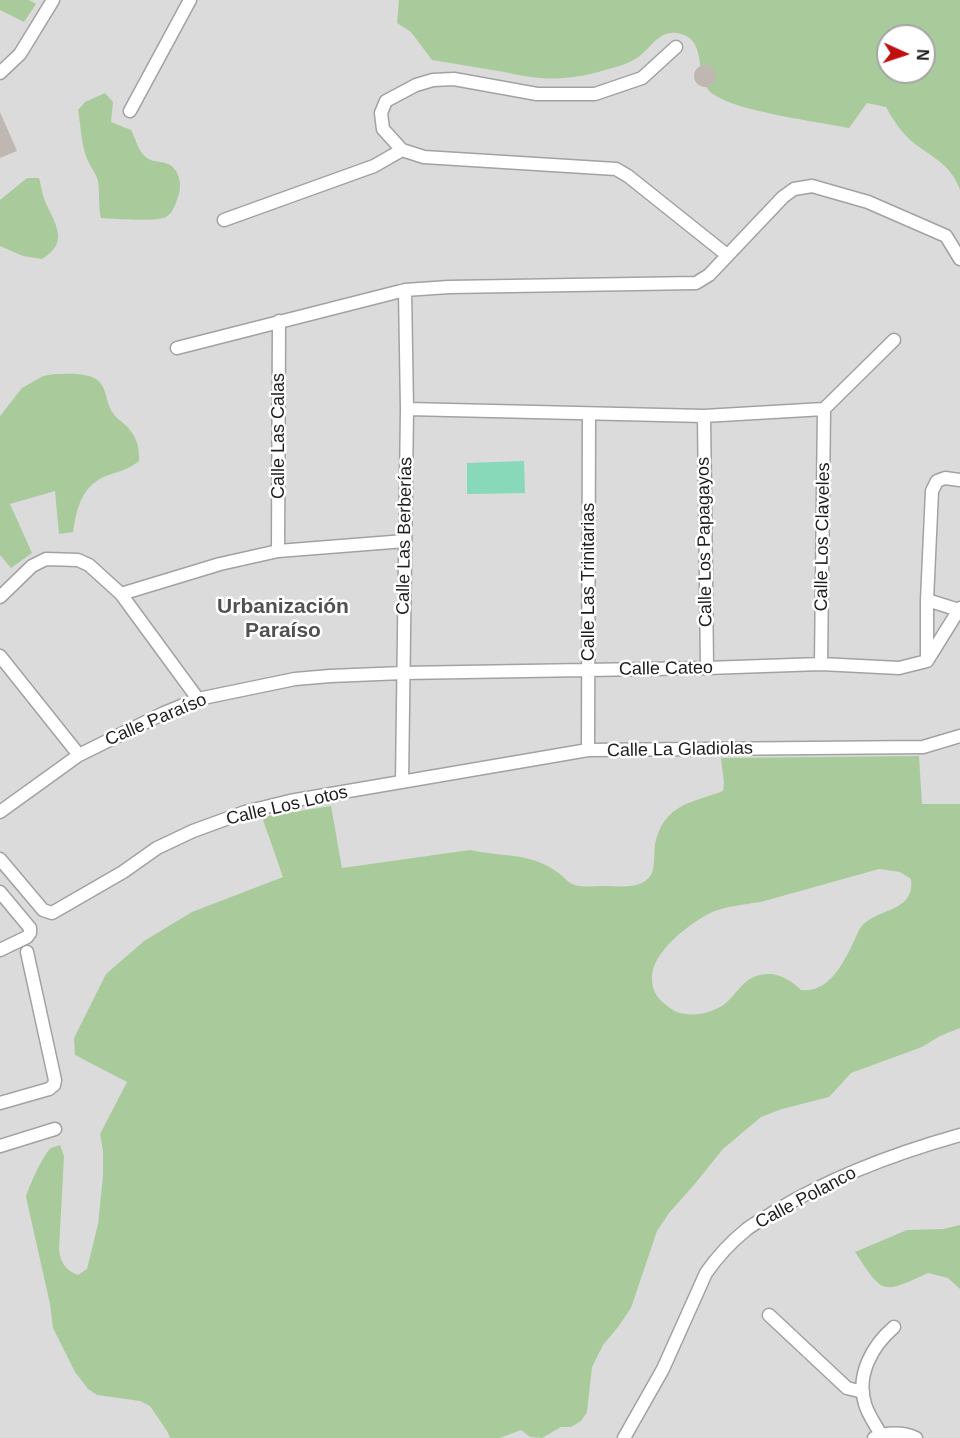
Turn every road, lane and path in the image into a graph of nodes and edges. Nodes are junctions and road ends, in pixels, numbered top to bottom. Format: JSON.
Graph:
{"nodes":[{"id":1,"x":53,"y":0,"type":"edge"},
{"id":2,"x":190,"y":0,"type":"edge"},
{"id":3,"x":676,"y":47,"type":"dead end"},
{"id":4,"x":0,"y":73,"type":"edge"},
{"id":5,"x":130,"y":111,"type":"dead end"},
{"id":6,"x":402,"y":150,"type":"junction"},
{"id":7,"x":224,"y":220,"type":"dead end"},
{"id":8,"x":727,"y":255,"type":"junction"},
{"id":9,"x":960,"y":259,"type":"edge"},
{"id":10,"x":405,"y":290,"type":"junction"},
{"id":11,"x":279,"y":321,"type":"junction"},
{"id":12,"x":894,"y":340,"type":"dead end"},
{"id":13,"x":177,"y":348,"type":"dead end"},
{"id":14,"x":407,"y":409,"type":"junction"},
{"id":15,"x":824,"y":410,"type":"junction"},
{"id":16,"x":589,"y":414,"type":"junction"},
{"id":17,"x":704,"y":416,"type":"junction"},
{"id":18,"x":960,"y":480,"type":"edge"},
{"id":19,"x":405,"y":541,"type":"junction"},
{"id":20,"x":278,"y":551,"type":"junction"},
{"id":21,"x":121,"y":594,"type":"junction"},
{"id":22,"x":0,"y":597,"type":"edge"},
{"id":23,"x":927,"y":600,"type":"junction"},
{"id":24,"x":959,"y":609,"type":"edge"},
{"id":25,"x":0,"y":656,"type":"edge"},
{"id":26,"x":927,"y":661,"type":"junction"},
{"id":27,"x":821,"y":664,"type":"junction"},
{"id":28,"x":707,"y":669,"type":"junction"},
{"id":29,"x":589,"y":671,"type":"junction"},
{"id":30,"x":403,"y":674,"type":"junction"},
{"id":31,"x":198,"y":699,"type":"junction"},
{"id":32,"x":960,"y":736,"type":"edge"},
{"id":33,"x":588,"y":750,"type":"junction"},
{"id":34,"x":79,"y":755,"type":"junction"},
{"id":35,"x":402,"y":782,"type":"junction"},
{"id":36,"x":0,"y":812,"type":"edge"},
{"id":37,"x":0,"y":859,"type":"edge"},
{"id":38,"x":0,"y":892,"type":"edge"},
{"id":39,"x":0,"y":950,"type":"edge"},
{"id":40,"x":27,"y":952,"type":"dead end"},
{"id":41,"x":0,"y":1103,"type":"edge"},
{"id":42,"x":55,"y":1129,"type":"dead end"},
{"id":43,"x":960,"y":1136,"type":"edge"},
{"id":44,"x":0,"y":1146,"type":"edge"},
{"id":45,"x":769,"y":1315,"type":"dead end"},
{"id":46,"x":894,"y":1327,"type":"dead end"},
{"id":47,"x":863,"y":1392,"type":"junction"},
{"id":48,"x":877,"y":1436,"type":"edge"},
{"id":49,"x":624,"y":1438,"type":"edge"},
{"id":50,"x":916,"y":1438,"type":"edge"}],
"edges":[{"from":1,"to":4,"type":"street"},
{"from":2,"to":5,"type":"street"},
{"from":3,"to":6,"type":"street"},
{"from":6,"to":7,"type":"street"},
{"from":6,"to":8,"type":"street"},
{"from":8,"to":9,"type":"street"},
{"from":8,"to":10,"type":"street"},
{"from":10,"to":11,"type":"street"},
{"from":10,"to":14,"type":"street","name":"Calle Las Berberías"},
{"from":11,"to":13,"type":"street"},
{"from":11,"to":20,"type":"street","name":"Calle Las Calas"},
{"from":12,"to":15,"type":"street"},
{"from":14,"to":16,"type":"street"},
{"from":14,"to":19,"type":"street","name":"Calle Las Berberías"},
{"from":15,"to":17,"type":"street"},
{"from":15,"to":27,"type":"street","name":"Calle Los Claveles"},
{"from":16,"to":17,"type":"street"},
{"from":16,"to":29,"type":"street","name":"Calle Las Trinitarias"},
{"from":17,"to":28,"type":"street","name":"Calle Los Papagayos"},
{"from":18,"to":23,"type":"street"},
{"from":19,"to":20,"type":"street"},
{"from":19,"to":30,"type":"street","name":"Calle Las Berberías"},
{"from":20,"to":21,"type":"street"},
{"from":21,"to":22,"type":"street"},
{"from":21,"to":31,"type":"street"},
{"from":23,"to":24,"type":"street"},
{"from":23,"to":26,"type":"street"},
{"from":24,"to":26,"type":"street"},
{"from":25,"to":34,"type":"street"},
{"from":26,"to":27,"type":"street","name":"Calle Cateo"},
{"from":27,"to":28,"type":"street","name":"Calle Cateo"},
{"from":28,"to":29,"type":"street","name":"Calle Cateo"},
{"from":29,"to":30,"type":"street","name":"Calle Cateo"},
{"from":29,"to":33,"type":"street","name":"Calle Las Trinitarias"},
{"from":30,"to":31,"type":"street","name":"Calle Paraíso"},
{"from":30,"to":35,"type":"street","name":"Calle Las Berberías"},
{"from":31,"to":34,"type":"street","name":"Calle Paraíso"},
{"from":32,"to":33,"type":"street","name":"Calle La Gladiolas"},
{"from":33,"to":35,"type":"street","name":"Calle La Gladiolas"},
{"from":34,"to":36,"type":"street","name":"Calle Paraíso"},
{"from":35,"to":37,"type":"street","name":"Calle Los Lotos"},
{"from":38,"to":39,"type":"street"},
{"from":40,"to":41,"type":"street"},
{"from":42,"to":44,"type":"street"},
{"from":43,"to":49,"type":"street","name":"Calle Polanco"},
{"from":45,"to":47,"type":"street"},
{"from":46,"to":47,"type":"street"},
{"from":47,"to":48,"type":"street"},
{"from":48,"to":50,"type":"street"}]}
